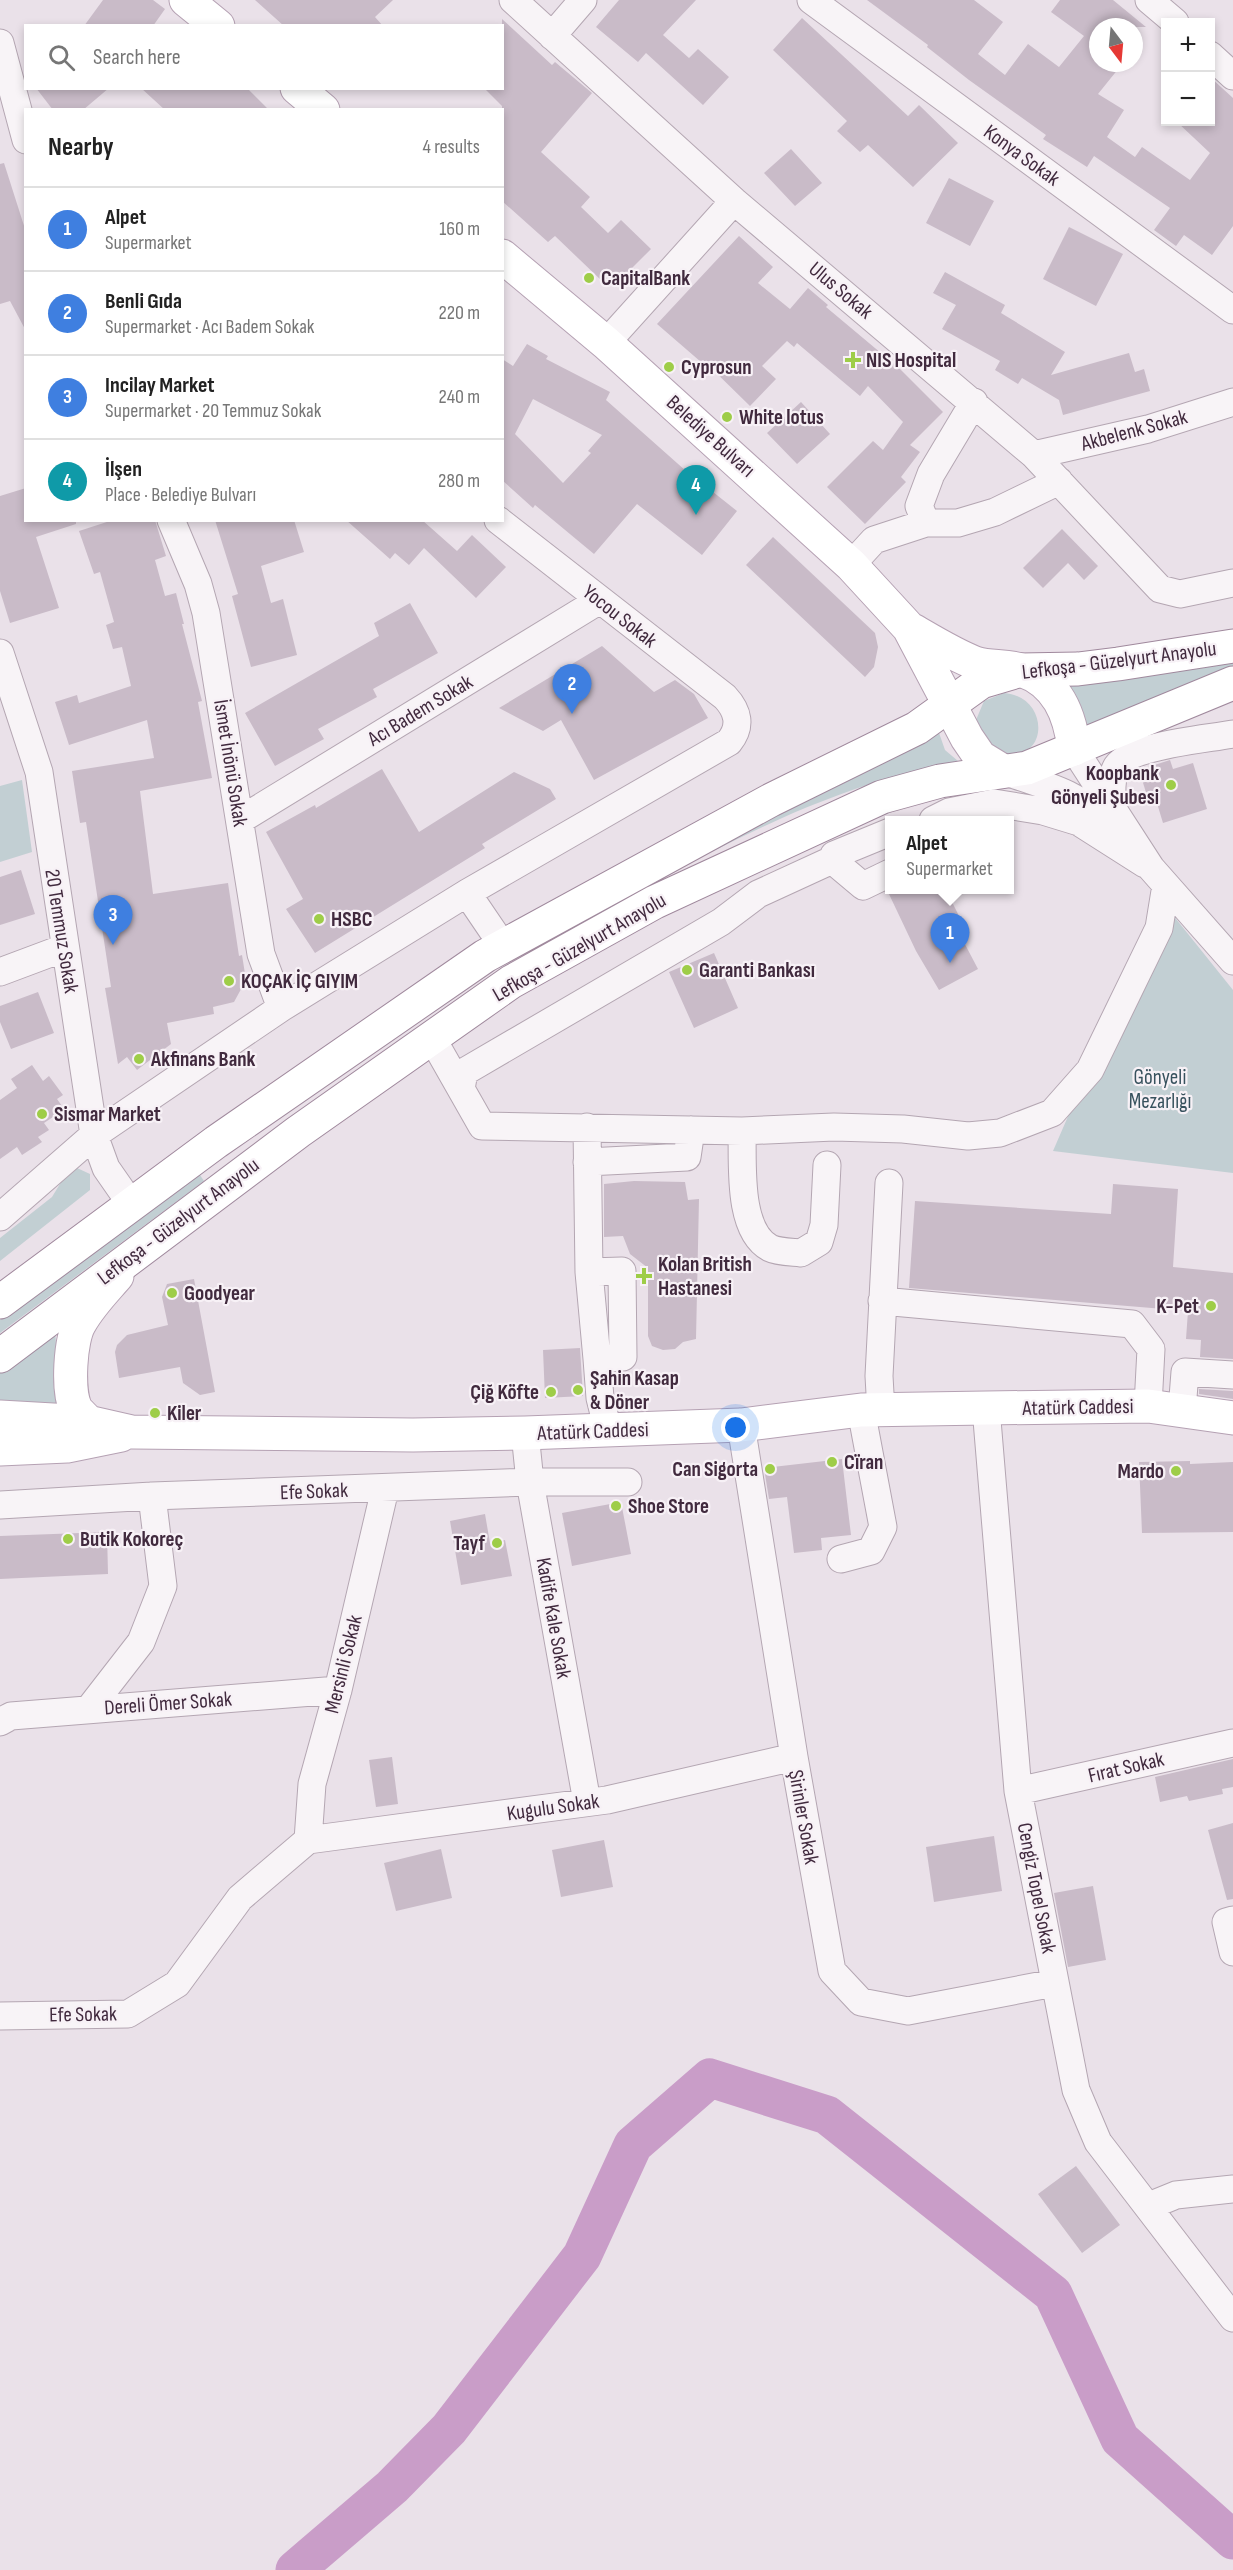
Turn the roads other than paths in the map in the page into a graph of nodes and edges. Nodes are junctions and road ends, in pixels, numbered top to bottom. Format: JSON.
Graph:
{"nodes":[{"id":1,"x":186,"y":0,"type":"edge"},
{"id":2,"x":513,"y":0,"type":"edge"},
{"id":3,"x":583,"y":0,"type":"edge"},
{"id":4,"x":811,"y":0,"type":"edge"},
{"id":5,"x":216,"y":24,"type":"edge"},
{"id":6,"x":552,"y":36,"type":"junction"},
{"id":7,"x":0,"y":43,"type":"edge"},
{"id":8,"x":1215,"y":60,"type":"edge"},
{"id":9,"x":1233,"y":76,"type":"edge"},
{"id":10,"x":299,"y":90,"type":"edge"},
{"id":11,"x":321,"y":108,"type":"edge"},
{"id":12,"x":24,"y":133,"type":"edge"},
{"id":13,"x":734,"y":201,"type":"junction"},
{"id":14,"x":504,"y":258,"type":"edge"},
{"id":15,"x":1233,"y":310,"type":"edge"},
{"id":16,"x":606,"y":343,"type":"junction"},
{"id":17,"x":974,"y":402,"type":"junction"},
{"id":18,"x":1233,"y":402,"type":"edge"},
{"id":19,"x":1034,"y":455,"type":"junction"},
{"id":20,"x":1059,"y":481,"type":"junction"},
{"id":21,"x":172,"y":522,"type":"edge"},
{"id":22,"x":501,"y":522,"type":"edge"},
{"id":23,"x":926,"y":523,"type":"junction"},
{"id":24,"x":851,"y":565,"type":"junction"},
{"id":25,"x":1233,"y":583,"type":"edge"},
{"id":26,"x":600,"y":600,"type":"junction"},
{"id":27,"x":909,"y":628,"type":"junction"},
{"id":28,"x":1233,"y":646,"type":"edge"},
{"id":29,"x":0,"y":652,"type":"edge"},
{"id":30,"x":1021,"y":670,"type":"junction"},
{"id":31,"x":1233,"y":682,"type":"edge"},
{"id":32,"x":951,"y":705,"type":"junction"},
{"id":33,"x":1233,"y":734,"type":"edge"},
{"id":34,"x":1074,"y":749,"type":"junction"},
{"id":35,"x":1003,"y":771,"type":"junction"},
{"id":36,"x":1112,"y":807,"type":"junction"},
{"id":37,"x":941,"y":816,"type":"edge"},
{"id":38,"x":240,"y":820,"type":"junction"},
{"id":39,"x":885,"y":834,"type":"edge"},
{"id":40,"x":832,"y":860,"type":"junction"},
{"id":41,"x":1152,"y":869,"type":"junction"},
{"id":42,"x":885,"y":875,"type":"edge"},
{"id":43,"x":467,"y":893,"type":"junction"},
{"id":44,"x":503,"y":946,"type":"junction"},
{"id":45,"x":64,"y":948,"type":"junction"},
{"id":46,"x":1233,"y":961,"type":"edge"},
{"id":47,"x":0,"y":972,"type":"edge"},
{"id":48,"x":281,"y":1008,"type":"junction"},
{"id":49,"x":432,"y":1038,"type":"junction"},
{"id":50,"x":461,"y":1089,"type":"junction"},
{"id":51,"x":586,"y":1128,"type":"junction"},
{"id":52,"x":691,"y":1130,"type":"junction"},
{"id":53,"x":742,"y":1131,"type":"junction"},
{"id":54,"x":94,"y":1136,"type":"junction"},
{"id":55,"x":587,"y":1162,"type":"junction"},
{"id":56,"x":827,"y":1166,"type":"dead end"},
{"id":57,"x":889,"y":1183,"type":"dead end"},
{"id":58,"x":131,"y":1204,"type":"junction"},
{"id":59,"x":0,"y":1217,"type":"edge"},
{"id":60,"x":152,"y":1240,"type":"junction"},
{"id":61,"x":882,"y":1301,"type":"junction"},
{"id":62,"x":0,"y":1302,"type":"edge"},
{"id":63,"x":0,"y":1356,"type":"edge"},
{"id":64,"x":1233,"y":1375,"type":"edge"},
{"id":65,"x":1148,"y":1406,"type":"junction"},
{"id":66,"x":986,"y":1407,"type":"junction"},
{"id":67,"x":1182,"y":1410,"type":"junction"},
{"id":68,"x":871,"y":1411,"type":"junction"},
{"id":69,"x":0,"y":1417,"type":"edge"},
{"id":70,"x":1233,"y":1418,"type":"edge"},
{"id":71,"x":88,"y":1422,"type":"junction"},
{"id":72,"x":741,"y":1425,"type":"junction"},
{"id":73,"x":608,"y":1430,"type":"junction"},
{"id":74,"x":132,"y":1432,"type":"junction"},
{"id":75,"x":525,"y":1433,"type":"junction"},
{"id":76,"x":0,"y":1449,"type":"edge"},
{"id":77,"x":530,"y":1482,"type":"junction"},
{"id":78,"x":628,"y":1482,"type":"dead end"},
{"id":79,"x":385,"y":1489,"type":"junction"},
{"id":80,"x":153,"y":1496,"type":"junction"},
{"id":81,"x":0,"y":1505,"type":"edge"},
{"id":82,"x":842,"y":1558,"type":"dead end"},
{"id":83,"x":338,"y":1690,"type":"junction"},
{"id":84,"x":89,"y":1710,"type":"junction"},
{"id":85,"x":0,"y":1722,"type":"edge"},
{"id":86,"x":1233,"y":1743,"type":"edge"},
{"id":87,"x":794,"y":1757,"type":"junction"},
{"id":88,"x":1018,"y":1791,"type":"junction"},
{"id":89,"x":587,"y":1802,"type":"junction"},
{"id":90,"x":308,"y":1840,"type":"junction"},
{"id":91,"x":1230,"y":1921,"type":"edge"},
{"id":92,"x":1233,"y":1952,"type":"edge"},
{"id":93,"x":1054,"y":1983,"type":"junction"},
{"id":94,"x":0,"y":2016,"type":"edge"},
{"id":95,"x":1233,"y":2189,"type":"edge"},
{"id":96,"x":1149,"y":2206,"type":"junction"},
{"id":97,"x":1233,"y":2318,"type":"edge"}],
"edges":[{"from":1,"to":5,"type":"main road"},
{"from":2,"to":6,"type":"street","name":"Ulus Sokak"},
{"from":3,"to":6,"type":"street"},
{"from":4,"to":15,"type":"street","name":"Konya Sokak"},
{"from":6,"to":13,"type":"street","name":"Ulus Sokak"},
{"from":7,"to":12,"type":"street"},
{"from":8,"to":9,"type":"street"},
{"from":10,"to":11,"type":"main road"},
{"from":13,"to":16,"type":"street"},
{"from":13,"to":17,"type":"street","name":"Ulus Sokak"},
{"from":14,"to":16,"type":"main road","name":"Belediye Bulvarı"},
{"from":16,"to":24,"type":"main road","name":"Belediye Bulvarı"},
{"from":17,"to":19,"type":"street","name":"Ulus Sokak"},
{"from":17,"to":23,"type":"street"},
{"from":18,"to":19,"type":"street","name":"Akbelenk Sokak"},
{"from":19,"to":20,"type":"street","name":"Ulus Sokak"},
{"from":20,"to":23,"type":"street"},
{"from":20,"to":25,"type":"street","name":"Ulus Sokak"},
{"from":21,"to":38,"type":"street","name":"İsmet İnönü Sokak"},
{"from":22,"to":26,"type":"street","name":"Yocou Sokak"},
{"from":23,"to":24,"type":"street"},
{"from":24,"to":27,"type":"main road","name":"Belediye Bulvarı"},
{"from":26,"to":38,"type":"street","name":"Acı Badem Sokak"},
{"from":26,"to":43,"type":"street","name":"Yocou Sokak"},
{"from":27,"to":30,"type":"main road","name":"Belediye Bulvarı"},
{"from":27,"to":32,"type":"main road","name":"Belediye Bulvarı"},
{"from":28,"to":30,"type":"main road","name":"Lefkoşa - Güzelyurt Anayolu"},
{"from":29,"to":45,"type":"street","name":"20 Temmuz Sokak"},
{"from":30,"to":32,"type":"main road","name":"Lefkoşa - Güzelyurt Anayolu"},
{"from":30,"to":34,"type":"main road","name":"Belediye Bulvarı"},
{"from":31,"to":34,"type":"main road","name":"Lefkoşa - Güzelyurt Anayolu"},
{"from":32,"to":35,"type":"main road","name":"Belediye Bulvarı"},
{"from":32,"to":44,"type":"main road","name":"Lefkoşa - Güzelyurt Anayolu"},
{"from":33,"to":36,"type":"street"},
{"from":34,"to":35,"type":"main road","name":"Lefkoşa - Güzelyurt Anayolu"},
{"from":34,"to":36,"type":"street"},
{"from":35,"to":41,"type":"street"},
{"from":35,"to":49,"type":"main road","name":"Lefkoşa - Güzelyurt Anayolu"},
{"from":36,"to":41,"type":"street"},
{"from":37,"to":41,"type":"street"},
{"from":38,"to":48,"type":"street","name":"İsmet İnönü Sokak"},
{"from":39,"to":40,"type":"street"},
{"from":40,"to":42,"type":"street"},
{"from":40,"to":50,"type":"street"},
{"from":41,"to":46,"type":"street"},
{"from":41,"to":53,"type":"street"},
{"from":43,"to":44,"type":"street"},
{"from":43,"to":48,"type":"street"},
{"from":44,"to":58,"type":"main road","name":"Lefkoşa - Güzelyurt Anayolu"},
{"from":45,"to":47,"type":"street"},
{"from":45,"to":54,"type":"street","name":"20 Temmuz Sokak"},
{"from":48,"to":54,"type":"street"},
{"from":49,"to":50,"type":"street"},
{"from":49,"to":60,"type":"main road","name":"Lefkoşa - Güzelyurt Anayolu"},
{"from":50,"to":51,"type":"street"},
{"from":51,"to":52,"type":"street"},
{"from":51,"to":55,"type":"street"},
{"from":52,"to":53,"type":"street"},
{"from":52,"to":55,"type":"street"},
{"from":53,"to":56,"type":"street"},
{"from":54,"to":58,"type":"street","name":"20 Temmuz Sokak"},
{"from":54,"to":59,"type":"street"},
{"from":55,"to":73,"type":"street"},
{"from":57,"to":61,"type":"street"},
{"from":58,"to":62,"type":"main road","name":"Lefkoşa - Güzelyurt Anayolu"},
{"from":60,"to":63,"type":"main road","name":"Lefkoşa - Güzelyurt Anayolu"},
{"from":60,"to":71,"type":"main road"},
{"from":61,"to":65,"type":"street"},
{"from":61,"to":68,"type":"street"},
{"from":64,"to":67,"type":"street"},
{"from":65,"to":66,"type":"main road","name":"Atatürk Caddesi"},
{"from":65,"to":67,"type":"main road","name":"Atatürk Caddesi"},
{"from":66,"to":68,"type":"main road","name":"Atatürk Caddesi"},
{"from":66,"to":88,"type":"street","name":"Cengiz Topel Sokak"},
{"from":67,"to":70,"type":"main road","name":"Atatürk Caddesi"},
{"from":68,"to":72,"type":"main road","name":"Atatürk Caddesi"},
{"from":68,"to":82,"type":"street"},
{"from":69,"to":71,"type":"main road","name":"Atatürk Caddesi"},
{"from":71,"to":74,"type":"main road","name":"Atatürk Caddesi"},
{"from":72,"to":73,"type":"main road","name":"Atatürk Caddesi"},
{"from":72,"to":87,"type":"street","name":"Şirinler Sokak"},
{"from":73,"to":75,"type":"main road","name":"Atatürk Caddesi"},
{"from":74,"to":75,"type":"main road","name":"Atatürk Caddesi"},
{"from":74,"to":76,"type":"main road","name":"Atatürk Caddesi"},
{"from":75,"to":77,"type":"street","name":"Kadife Kale Sokak"},
{"from":77,"to":78,"type":"street","name":"Efe Sokak"},
{"from":77,"to":79,"type":"street","name":"Efe Sokak"},
{"from":77,"to":89,"type":"street","name":"Kadife Kale Sokak"},
{"from":79,"to":80,"type":"street","name":"Efe Sokak"},
{"from":79,"to":83,"type":"street","name":"Mersinli Sokak"},
{"from":80,"to":81,"type":"street","name":"Efe Sokak"},
{"from":80,"to":84,"type":"street"},
{"from":83,"to":84,"type":"street","name":"Dereli Ömer Sokak"},
{"from":83,"to":90,"type":"street","name":"Mersinli Sokak"},
{"from":84,"to":85,"type":"street","name":"Dereli Ömer Sokak"},
{"from":86,"to":88,"type":"street","name":"Fırat Sokak"},
{"from":87,"to":89,"type":"street","name":"Kugulu Sokak"},
{"from":87,"to":93,"type":"street","name":"Şirinler Sokak"},
{"from":88,"to":93,"type":"street","name":"Cengiz Topel Sokak"},
{"from":89,"to":90,"type":"street","name":"Kugulu Sokak"},
{"from":90,"to":94,"type":"street","name":"Efe Sokak"},
{"from":91,"to":92,"type":"street"},
{"from":93,"to":96,"type":"street","name":"Cengiz Topel Sokak"},
{"from":95,"to":96,"type":"street"},
{"from":96,"to":97,"type":"street","name":"Cengiz Topel Sokak"}]}
